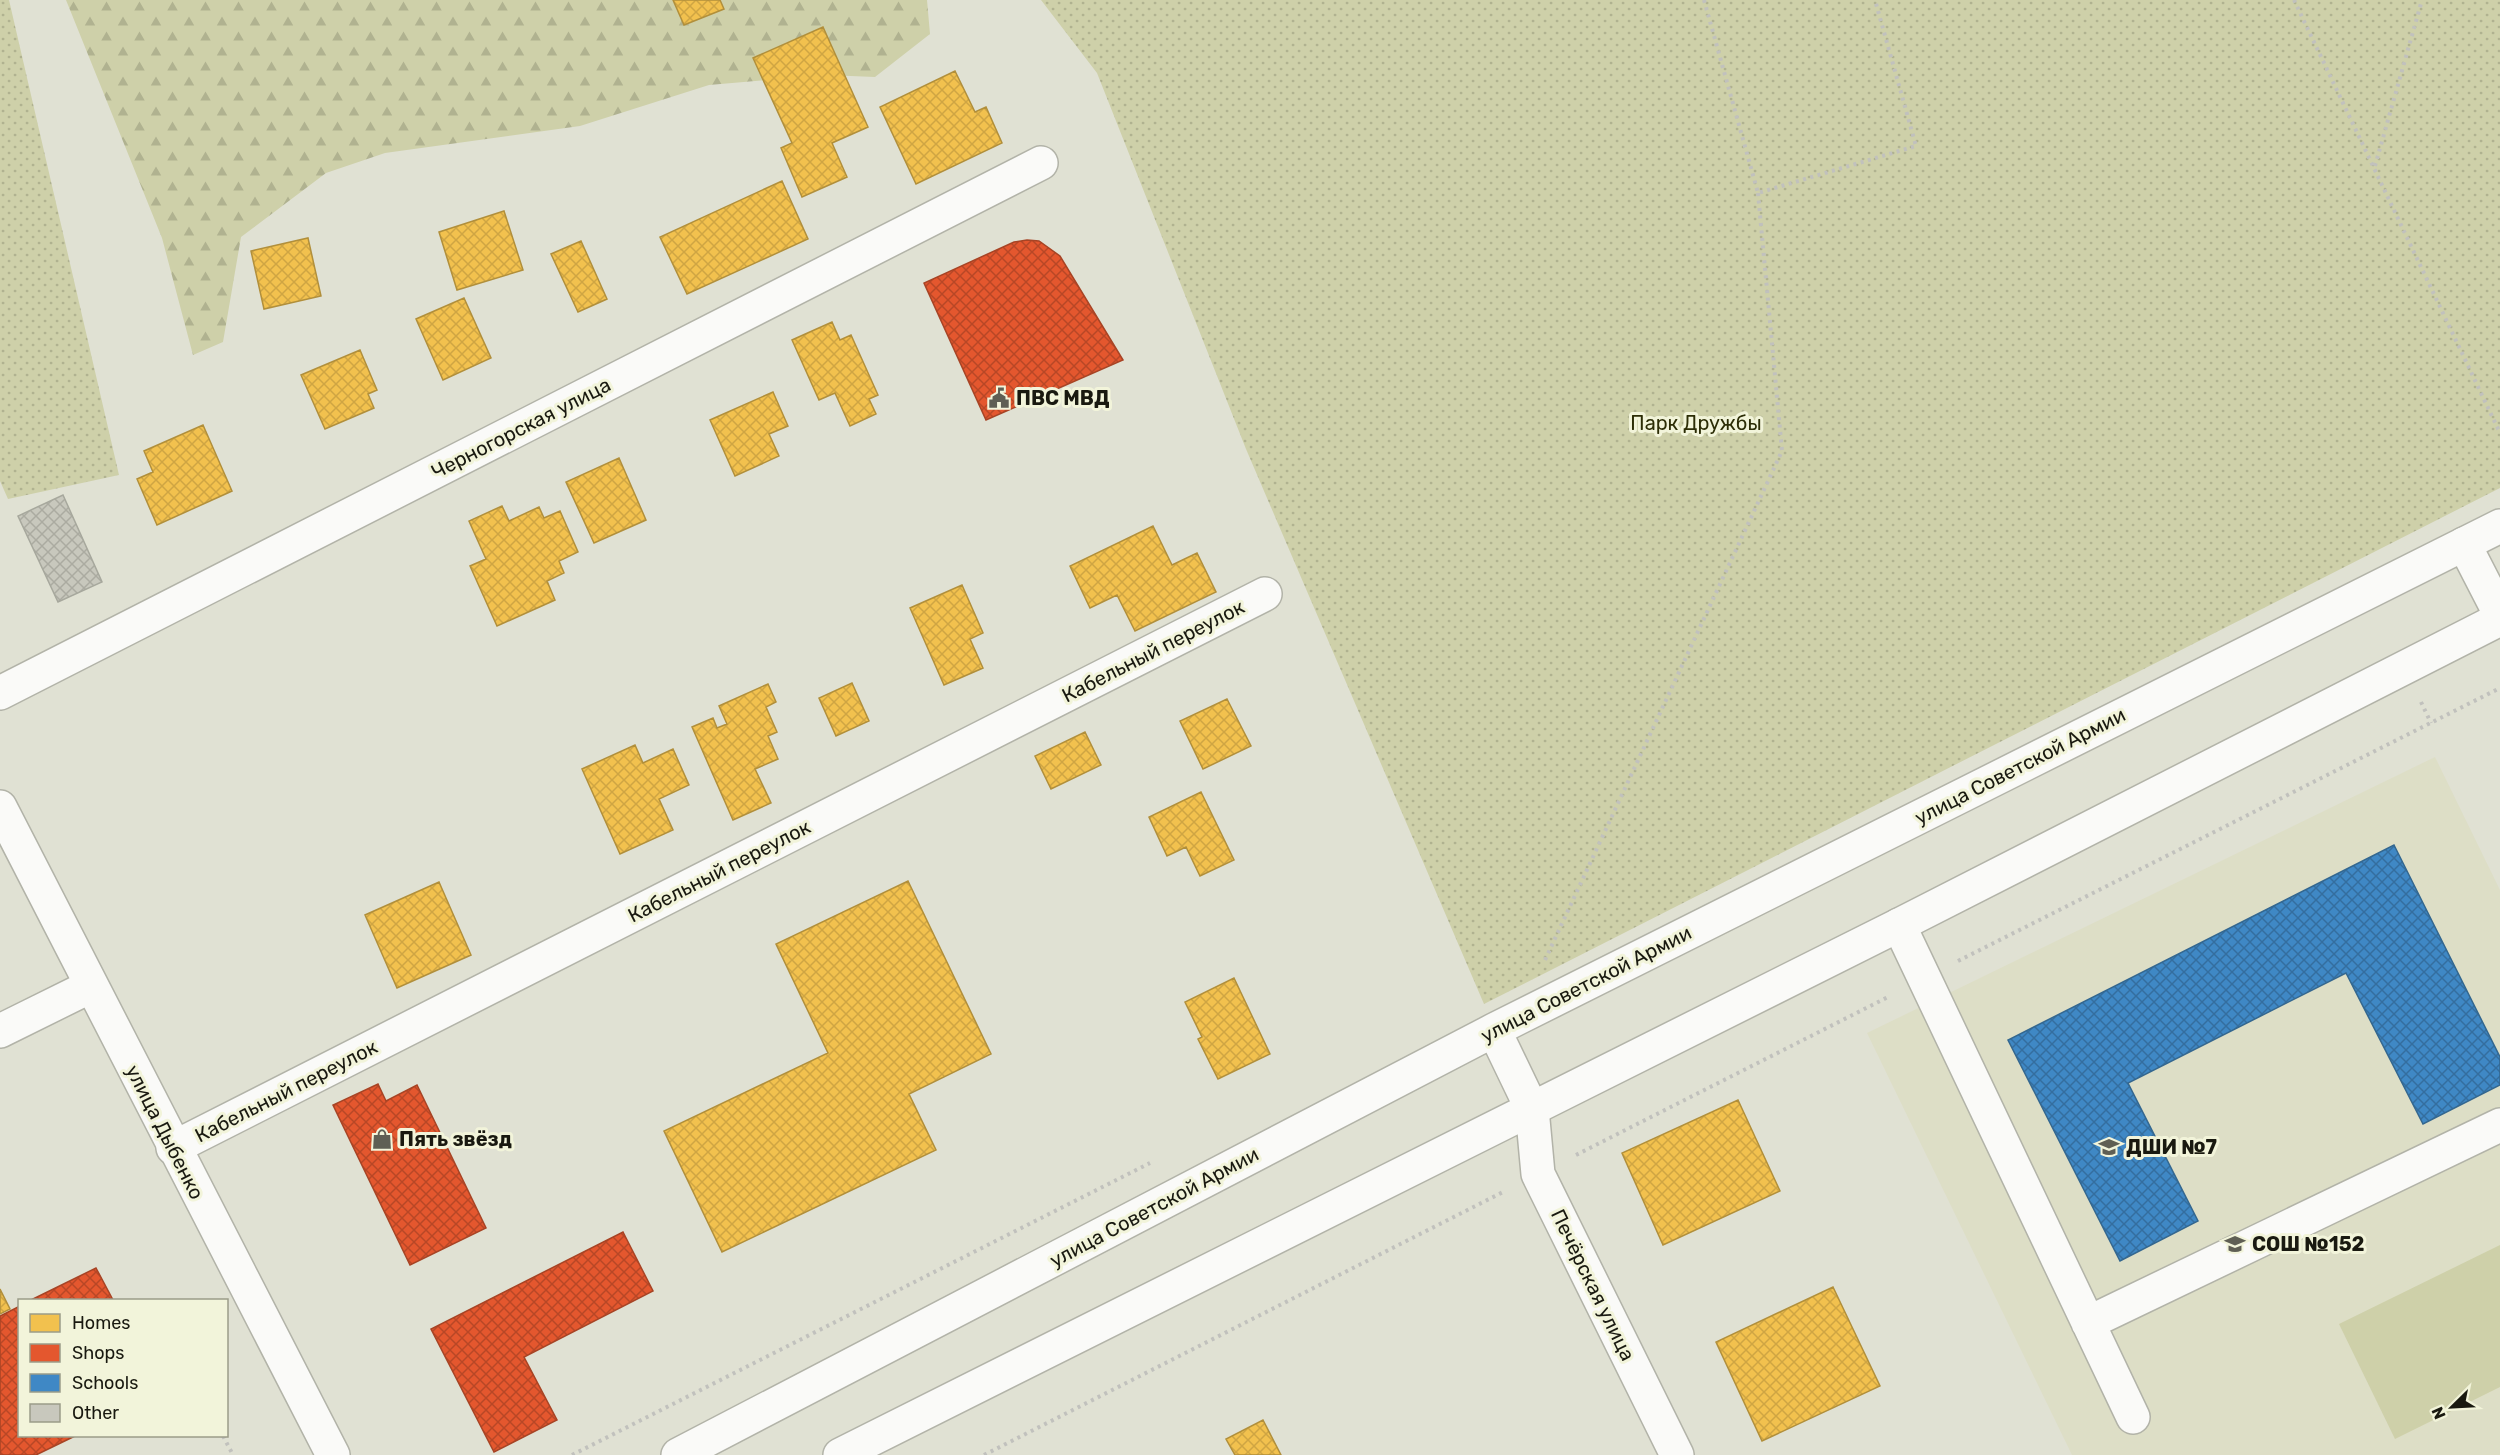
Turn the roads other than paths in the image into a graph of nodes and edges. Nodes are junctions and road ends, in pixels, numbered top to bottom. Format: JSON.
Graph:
{"nodes":[{"id":1,"x":1041,"y":163,"type":"dead end"},
{"id":2,"x":2500,"y":526,"type":"edge"},
{"id":3,"x":2464,"y":544,"type":"junction"},
{"id":4,"x":1265,"y":594,"type":"dead end"},
{"id":5,"x":2500,"y":614,"type":"edge"},
{"id":6,"x":2500,"y":619,"type":"edge"},
{"id":7,"x":0,"y":693,"type":"edge"},
{"id":8,"x":0,"y":807,"type":"edge"},
{"id":9,"x":1899,"y":925,"type":"junction"},
{"id":10,"x":91,"y":986,"type":"junction"},
{"id":11,"x":1494,"y":1030,"type":"junction"},
{"id":12,"x":0,"y":1031,"type":"edge"},
{"id":13,"x":1532,"y":1109,"type":"junction"},
{"id":14,"x":2500,"y":1125,"type":"edge"},
{"id":15,"x":174,"y":1148,"type":"junction"},
{"id":16,"x":2088,"y":1323,"type":"junction"},
{"id":17,"x":2133,"y":1417,"type":"dead end"},
{"id":18,"x":333,"y":1455,"type":"edge"},
{"id":19,"x":678,"y":1455,"type":"edge"},
{"id":20,"x":840,"y":1455,"type":"edge"},
{"id":21,"x":1677,"y":1455,"type":"edge"}],
"edges":[{"from":1,"to":7,"type":"main road","name":"Черногорская улица"},
{"from":2,"to":3,"type":"main road","name":"улица Советской Армии"},
{"from":3,"to":5,"type":"main road"},
{"from":3,"to":11,"type":"main road","name":"улица Советской Армии"},
{"from":4,"to":15,"type":"main road","name":"Кабельный переулок"},
{"from":6,"to":9,"type":"main road"},
{"from":8,"to":10,"type":"main road","name":"улица Дыбенко"},
{"from":9,"to":13,"type":"main road"},
{"from":9,"to":16,"type":"main road"},
{"from":10,"to":12,"type":"main road"},
{"from":10,"to":15,"type":"main road","name":"улица Дыбенко"},
{"from":11,"to":13,"type":"main road"},
{"from":11,"to":19,"type":"main road","name":"улица Советской Армии"},
{"from":13,"to":20,"type":"main road"},
{"from":13,"to":21,"type":"main road","name":"Печёрская улица"},
{"from":14,"to":16,"type":"main road"},
{"from":15,"to":18,"type":"main road","name":"улица Дыбенко"},
{"from":16,"to":17,"type":"main road"}]}
